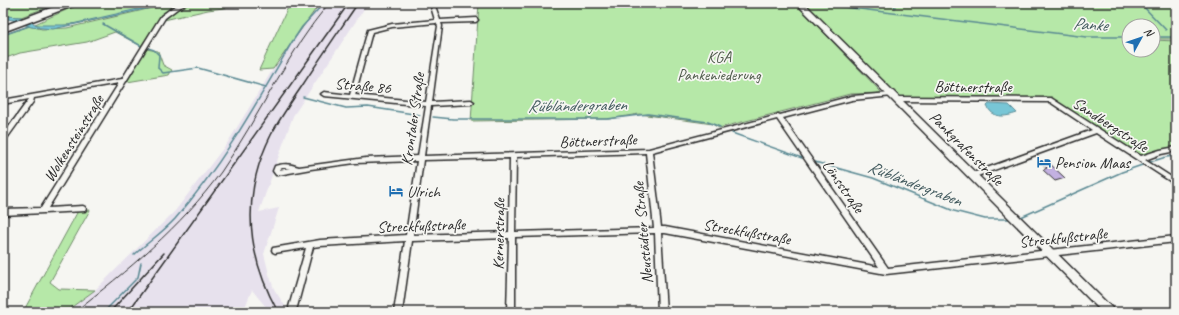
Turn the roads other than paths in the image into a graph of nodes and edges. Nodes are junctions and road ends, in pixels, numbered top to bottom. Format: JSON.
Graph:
{"nodes":[{"id":1,"x":62,"y":3,"type":"edge"},
{"id":2,"x":72,"y":3,"type":"edge"},
{"id":3,"x":186,"y":3,"type":"edge"},
{"id":4,"x":432,"y":3,"type":"edge"},
{"id":5,"x":802,"y":4,"type":"edge"},
{"id":6,"x":476,"y":20,"type":"dead end"},
{"id":7,"x":22,"y":21,"type":"junction"},
{"id":8,"x":440,"y":22,"type":"junction"},
{"id":9,"x":3,"y":26,"type":"edge"},
{"id":10,"x":3,"y":30,"type":"edge"},
{"id":11,"x":124,"y":80,"type":"junction"},
{"id":12,"x":324,"y":94,"type":"dead end"},
{"id":13,"x":352,"y":96,"type":"junction"},
{"id":14,"x":32,"y":97,"type":"junction"},
{"id":15,"x":893,"y":97,"type":"junction"},
{"id":16,"x":1051,"y":100,"type":"joint"},
{"id":17,"x":3,"y":102,"type":"edge"},
{"id":18,"x":472,"y":102,"type":"dead end"},
{"id":19,"x":428,"y":104,"type":"junction"},
{"id":20,"x":778,"y":116,"type":"junction"},
{"id":21,"x":1097,"y":130,"type":"junction"},
{"id":22,"x":3,"y":139,"type":"edge"},
{"id":23,"x":1176,"y":149,"type":"edge"},
{"id":24,"x":649,"y":151,"type":"junction"},
{"id":25,"x":513,"y":156,"type":"junction"},
{"id":26,"x":421,"y":159,"type":"junction"},
{"id":27,"x":1140,"y":159,"type":"junction"},
{"id":28,"x":299,"y":169,"type":"dead end"},
{"id":29,"x":972,"y":176,"type":"junction"},
{"id":30,"x":1176,"y":183,"type":"edge"},
{"id":31,"x":82,"y":209,"type":"dead end"},
{"id":32,"x":43,"y":210,"type":"junction"},
{"id":33,"x":3,"y":212,"type":"edge"},
{"id":34,"x":658,"y":230,"type":"junction"},
{"id":35,"x":512,"y":236,"type":"junction"},
{"id":36,"x":409,"y":238,"type":"junction"},
{"id":37,"x":1176,"y":238,"type":"edge"},
{"id":38,"x":310,"y":244,"type":"junction"},
{"id":39,"x":275,"y":250,"type":"dead end"},
{"id":40,"x":1049,"y":253,"type":"junction"},
{"id":41,"x":886,"y":271,"type":"junction"},
{"id":42,"x":293,"y":307,"type":"dead end"},
{"id":43,"x":398,"y":312,"type":"edge"},
{"id":44,"x":510,"y":312,"type":"edge"},
{"id":45,"x":662,"y":312,"type":"edge"},
{"id":46,"x":1109,"y":312,"type":"edge"}],
"edges":[{"from":1,"to":7,"type":"highway"},
{"from":2,"to":7,"type":"highway"},
{"from":3,"to":11,"type":"street"},
{"from":4,"to":8,"type":"street"},
{"from":5,"to":15,"type":"main road","name":"Pankgrafenstraße"},
{"from":6,"to":8,"type":"street"},
{"from":7,"to":9,"type":"highway"},
{"from":7,"to":10,"type":"highway"},
{"from":8,"to":13,"type":"street"},
{"from":8,"to":19,"type":"street","name":"Krontaler Straße"},
{"from":11,"to":14,"type":"street"},
{"from":11,"to":32,"type":"street","name":"Wolkensteinstraße"},
{"from":12,"to":13,"type":"street","name":"Straße 86"},
{"from":13,"to":19,"type":"street","name":"Straße 86"},
{"from":14,"to":17,"type":"street"},
{"from":14,"to":22,"type":"street"},
{"from":15,"to":16,"type":"street","name":"Böttnerstraße"},
{"from":15,"to":20,"type":"street","name":"Böttnerstraße"},
{"from":15,"to":29,"type":"main road","name":"Pankgrafenstraße"},
{"from":16,"to":21,"type":"street","name":"Sandbergstraße"},
{"from":18,"to":19,"type":"street","name":"Straße 86"},
{"from":19,"to":26,"type":"street","name":"Krontaler Straße"},
{"from":20,"to":24,"type":"street","name":"Böttnerstraße"},
{"from":20,"to":41,"type":"street","name":"Lönsstraße"},
{"from":21,"to":27,"type":"street","name":"Sandbergstraße"},
{"from":21,"to":29,"type":"street"},
{"from":23,"to":27,"type":"street"},
{"from":24,"to":25,"type":"street","name":"Böttnerstraße"},
{"from":24,"to":34,"type":"street","name":"Neustädter Straße"},
{"from":25,"to":26,"type":"street","name":"Böttnerstraße"},
{"from":25,"to":35,"type":"street","name":"Kernerstraße"},
{"from":26,"to":28,"type":"street","name":"Böttnerstraße"},
{"from":26,"to":36,"type":"street","name":"Krontaler Straße"},
{"from":27,"to":30,"type":"street","name":"Sandbergstraße"},
{"from":29,"to":40,"type":"main road","name":"Pankgrafenstraße"},
{"from":31,"to":32,"type":"street"},
{"from":32,"to":33,"type":"street"},
{"from":34,"to":35,"type":"street","name":"Streckfußstraße"},
{"from":34,"to":41,"type":"street","name":"Streckfußstraße"},
{"from":34,"to":45,"type":"street","name":"Neustädter Straße"},
{"from":35,"to":36,"type":"street","name":"Streckfußstraße"},
{"from":35,"to":44,"type":"street","name":"Kernerstraße"},
{"from":36,"to":38,"type":"street","name":"Streckfußstraße"},
{"from":36,"to":43,"type":"street","name":"Krontaler Straße"},
{"from":37,"to":40,"type":"street","name":"Streckfußstraße"},
{"from":38,"to":39,"type":"street","name":"Streckfußstraße"},
{"from":38,"to":42,"type":"street"},
{"from":40,"to":41,"type":"street","name":"Streckfußstraße"},
{"from":40,"to":46,"type":"main road","name":"Pankgrafenstraße"}]}
